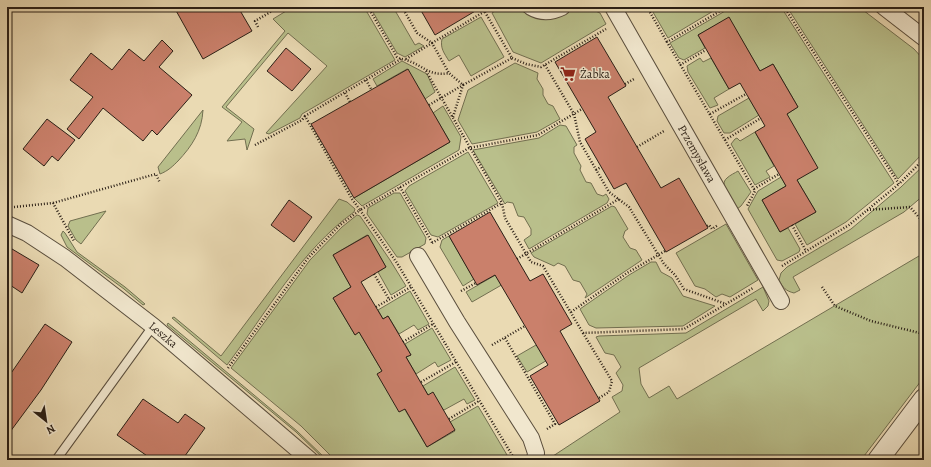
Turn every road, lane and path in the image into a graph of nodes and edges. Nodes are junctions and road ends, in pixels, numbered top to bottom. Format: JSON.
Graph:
{"nodes":[{"id":1,"x":279,"y":7,"type":"edge"},
{"id":2,"x":368,"y":7,"type":"edge"},
{"id":3,"x":402,"y":7,"type":"edge"},
{"id":4,"x":482,"y":7,"type":"edge"},
{"id":5,"x":492,"y":7,"type":"edge"},
{"id":6,"x":531,"y":7,"type":"edge"},
{"id":7,"x":562,"y":7,"type":"edge"},
{"id":8,"x":613,"y":7,"type":"edge"},
{"id":9,"x":647,"y":7,"type":"edge"},
{"id":10,"x":726,"y":7,"type":"edge"},
{"id":11,"x":784,"y":7,"type":"edge"},
{"id":12,"x":884,"y":7,"type":"edge"},
{"id":13,"x":484,"y":11,"type":"junction"},
{"id":14,"x":258,"y":27,"type":"dead end"},
{"id":15,"x":602,"y":31,"type":"dead end"},
{"id":16,"x":924,"y":38,"type":"edge"},
{"id":17,"x":667,"y":42,"type":"junction"},
{"id":18,"x":432,"y":43,"type":"junction"},
{"id":19,"x":706,"y":50,"type":"dead end"},
{"id":20,"x":512,"y":58,"type":"junction"},
{"id":21,"x":401,"y":59,"type":"junction"},
{"id":22,"x":406,"y":60,"type":"junction"},
{"id":23,"x":545,"y":65,"type":"junction"},
{"id":24,"x":680,"y":65,"type":"junction"},
{"id":25,"x":426,"y":71,"type":"junction"},
{"id":26,"x":449,"y":73,"type":"junction"},
{"id":27,"x":366,"y":80,"type":"junction"},
{"id":28,"x":463,"y":85,"type":"junction"},
{"id":29,"x":372,"y":89,"type":"dead end"},
{"id":30,"x":345,"y":93,"type":"junction"},
{"id":31,"x":746,"y":94,"type":"dead end"},
{"id":32,"x":442,"y":98,"type":"junction"},
{"id":33,"x":350,"y":102,"type":"dead end"},
{"id":34,"x":429,"y":105,"type":"dead end"},
{"id":35,"x":582,"y":109,"type":"dead end"},
{"id":36,"x":574,"y":114,"type":"junction"},
{"id":37,"x":710,"y":114,"type":"junction"},
{"id":38,"x":305,"y":116,"type":"junction"},
{"id":39,"x":453,"y":118,"type":"junction"},
{"id":40,"x":761,"y":118,"type":"dead end"},
{"id":41,"x":725,"y":140,"type":"junction"},
{"id":42,"x":255,"y":145,"type":"dead end"},
{"id":43,"x":469,"y":148,"type":"junction"},
{"id":44,"x":924,"y":159,"type":"edge"},
{"id":45,"x":601,"y":166,"type":"dead end"},
{"id":46,"x":596,"y":170,"type":"junction"},
{"id":47,"x":779,"y":174,"type":"dead end"},
{"id":48,"x":160,"y":183,"type":"dead end"},
{"id":49,"x":899,"y":184,"type":"junction"},
{"id":50,"x":400,"y":187,"type":"junction"},
{"id":51,"x":754,"y":189,"type":"junction"},
{"id":52,"x":619,"y":199,"type":"junction"},
{"id":53,"x":53,"y":203,"type":"junction"},
{"id":54,"x":502,"y":203,"type":"junction"},
{"id":55,"x":8,"y":207,"type":"dead end"},
{"id":56,"x":360,"y":210,"type":"junction"},
{"id":57,"x":745,"y":210,"type":"dead end"},
{"id":58,"x":867,"y":210,"type":"junction"},
{"id":59,"x":58,"y":214,"type":"dead end"},
{"id":60,"x":924,"y":223,"type":"edge"},
{"id":61,"x":7,"y":224,"type":"edge"},
{"id":62,"x":792,"y":225,"type":"dead end"},
{"id":63,"x":432,"y":243,"type":"junction"},
{"id":64,"x":436,"y":249,"type":"dead end"},
{"id":65,"x":422,"y":251,"type":"joint"},
{"id":66,"x":665,"y":251,"type":"dead end"},
{"id":67,"x":806,"y":251,"type":"junction"},
{"id":68,"x":526,"y":254,"type":"junction"},
{"id":69,"x":658,"y":255,"type":"junction"},
{"id":70,"x":517,"y":259,"type":"dead end"},
{"id":71,"x":403,"y":260,"type":"dead end"},
{"id":72,"x":397,"y":263,"type":"junction"},
{"id":73,"x":374,"y":274,"type":"dead end"},
{"id":74,"x":769,"y":279,"type":"junction"},
{"id":75,"x":476,"y":283,"type":"dead end"},
{"id":76,"x":457,"y":285,"type":"dead end"},
{"id":77,"x":411,"y":287,"type":"junction"},
{"id":78,"x":822,"y":287,"type":"dead end"},
{"id":79,"x":461,"y":291,"type":"junction"},
{"id":80,"x":465,"y":298,"type":"dead end"},
{"id":81,"x":389,"y":299,"type":"junction"},
{"id":82,"x":781,"y":301,"type":"dead end"},
{"id":83,"x":565,"y":302,"type":"junction"},
{"id":84,"x":561,"y":304,"type":"dead end"},
{"id":85,"x":726,"y":304,"type":"junction"},
{"id":86,"x":376,"y":307,"type":"dead end"},
{"id":87,"x":571,"y":312,"type":"junction"},
{"id":88,"x":433,"y":324,"type":"junction"},
{"id":89,"x":153,"y":326,"type":"junction"},
{"id":90,"x":525,"y":326,"type":"dead end"},
{"id":91,"x":583,"y":333,"type":"junction"},
{"id":92,"x":924,"y":334,"type":"edge"},
{"id":93,"x":488,"y":338,"type":"dead end"},
{"id":94,"x":504,"y":338,"type":"junction"},
{"id":95,"x":403,"y":342,"type":"dead end"},
{"id":96,"x":456,"y":362,"type":"junction"},
{"id":97,"x":227,"y":368,"type":"dead end"},
{"id":98,"x":421,"y":382,"type":"dead end"},
{"id":99,"x":599,"y":398,"type":"dead end"},
{"id":100,"x":924,"y":399,"type":"edge"},
{"id":101,"x":480,"y":401,"type":"junction"},
{"id":102,"x":449,"y":419,"type":"dead end"},
{"id":103,"x":542,"y":432,"type":"dead end"},
{"id":104,"x":56,"y":460,"type":"edge"},
{"id":105,"x":310,"y":460,"type":"edge"},
{"id":106,"x":514,"y":460,"type":"edge"},
{"id":107,"x":535,"y":460,"type":"edge"},
{"id":108,"x":878,"y":460,"type":"edge"}],
"edges":[{"from":1,"to":14,"type":"path"},
{"from":2,"to":21,"type":"path"},
{"from":3,"to":18,"type":"path"},
{"from":4,"to":13,"type":"path"},
{"from":5,"to":13,"type":"path"},
{"from":6,"to":7,"type":"street"},
{"from":8,"to":74,"type":"street","name":"Przemysława"},
{"from":9,"to":17,"type":"path"},
{"from":10,"to":17,"type":"path"},
{"from":11,"to":49,"type":"path"},
{"from":12,"to":16,"type":"street"},
{"from":13,"to":18,"type":"path"},
{"from":13,"to":20,"type":"path"},
{"from":15,"to":23,"type":"path"},
{"from":17,"to":24,"type":"path"},
{"from":18,"to":22,"type":"path"},
{"from":18,"to":26,"type":"path"},
{"from":19,"to":24,"type":"path"},
{"from":20,"to":23,"type":"path"},
{"from":20,"to":28,"type":"path"},
{"from":21,"to":22,"type":"path"},
{"from":21,"to":27,"type":"path"},
{"from":22,"to":25,"type":"path"},
{"from":23,"to":36,"type":"path"},
{"from":24,"to":37,"type":"path"},
{"from":25,"to":26,"type":"path"},
{"from":25,"to":32,"type":"path"},
{"from":26,"to":28,"type":"path"},
{"from":27,"to":29,"type":"path"},
{"from":27,"to":30,"type":"path"},
{"from":28,"to":32,"type":"path"},
{"from":28,"to":39,"type":"path"},
{"from":30,"to":33,"type":"path"},
{"from":30,"to":38,"type":"path"},
{"from":31,"to":37,"type":"path"},
{"from":32,"to":34,"type":"path"},
{"from":32,"to":39,"type":"path"},
{"from":35,"to":36,"type":"path"},
{"from":36,"to":43,"type":"path"},
{"from":36,"to":46,"type":"path"},
{"from":37,"to":41,"type":"path"},
{"from":38,"to":42,"type":"path"},
{"from":38,"to":56,"type":"path"},
{"from":39,"to":43,"type":"path"},
{"from":40,"to":41,"type":"path"},
{"from":41,"to":51,"type":"path"},
{"from":43,"to":50,"type":"path"},
{"from":43,"to":54,"type":"path"},
{"from":44,"to":49,"type":"path"},
{"from":45,"to":46,"type":"path"},
{"from":46,"to":52,"type":"path"},
{"from":47,"to":51,"type":"path"},
{"from":48,"to":53,"type":"path"},
{"from":49,"to":58,"type":"path"},
{"from":50,"to":56,"type":"path"},
{"from":50,"to":63,"type":"path"},
{"from":51,"to":57,"type":"path"},
{"from":52,"to":68,"type":"path"},
{"from":52,"to":69,"type":"path"},
{"from":53,"to":55,"type":"path"},
{"from":53,"to":59,"type":"path"},
{"from":54,"to":63,"type":"path"},
{"from":54,"to":68,"type":"path"},
{"from":56,"to":72,"type":"path"},
{"from":56,"to":97,"type":"path"},
{"from":58,"to":60,"type":"path"},
{"from":58,"to":67,"type":"path"},
{"from":61,"to":89,"type":"street","name":"Leszka"},
{"from":62,"to":67,"type":"path"},
{"from":63,"to":64,"type":"path"},
{"from":63,"to":65,"type":"path"},
{"from":65,"to":107,"type":"street"},
{"from":66,"to":69,"type":"path"},
{"from":67,"to":74,"type":"path"},
{"from":68,"to":70,"type":"path"},
{"from":68,"to":83,"type":"path"},
{"from":69,"to":85,"type":"path"},
{"from":69,"to":87,"type":"path"},
{"from":71,"to":72,"type":"path"},
{"from":72,"to":77,"type":"path"},
{"from":73,"to":81,"type":"path"},
{"from":74,"to":82,"type":"street","name":"Przemysława"},
{"from":74,"to":85,"type":"path"},
{"from":75,"to":79,"type":"path"},
{"from":76,"to":79,"type":"path"},
{"from":77,"to":81,"type":"path"},
{"from":77,"to":88,"type":"path"},
{"from":78,"to":92,"type":"path"},
{"from":79,"to":80,"type":"path"},
{"from":81,"to":86,"type":"path"},
{"from":83,"to":84,"type":"path"},
{"from":83,"to":87,"type":"path"},
{"from":85,"to":91,"type":"path"},
{"from":87,"to":91,"type":"path"},
{"from":88,"to":95,"type":"path"},
{"from":88,"to":96,"type":"path"},
{"from":89,"to":104,"type":"lane"},
{"from":89,"to":105,"type":"street","name":"Leszka"},
{"from":90,"to":94,"type":"path"},
{"from":91,"to":99,"type":"path"},
{"from":93,"to":94,"type":"path"},
{"from":94,"to":103,"type":"path"},
{"from":96,"to":98,"type":"path"},
{"from":96,"to":101,"type":"path"},
{"from":100,"to":108,"type":"street"},
{"from":101,"to":102,"type":"path"},
{"from":101,"to":106,"type":"path"}]}
